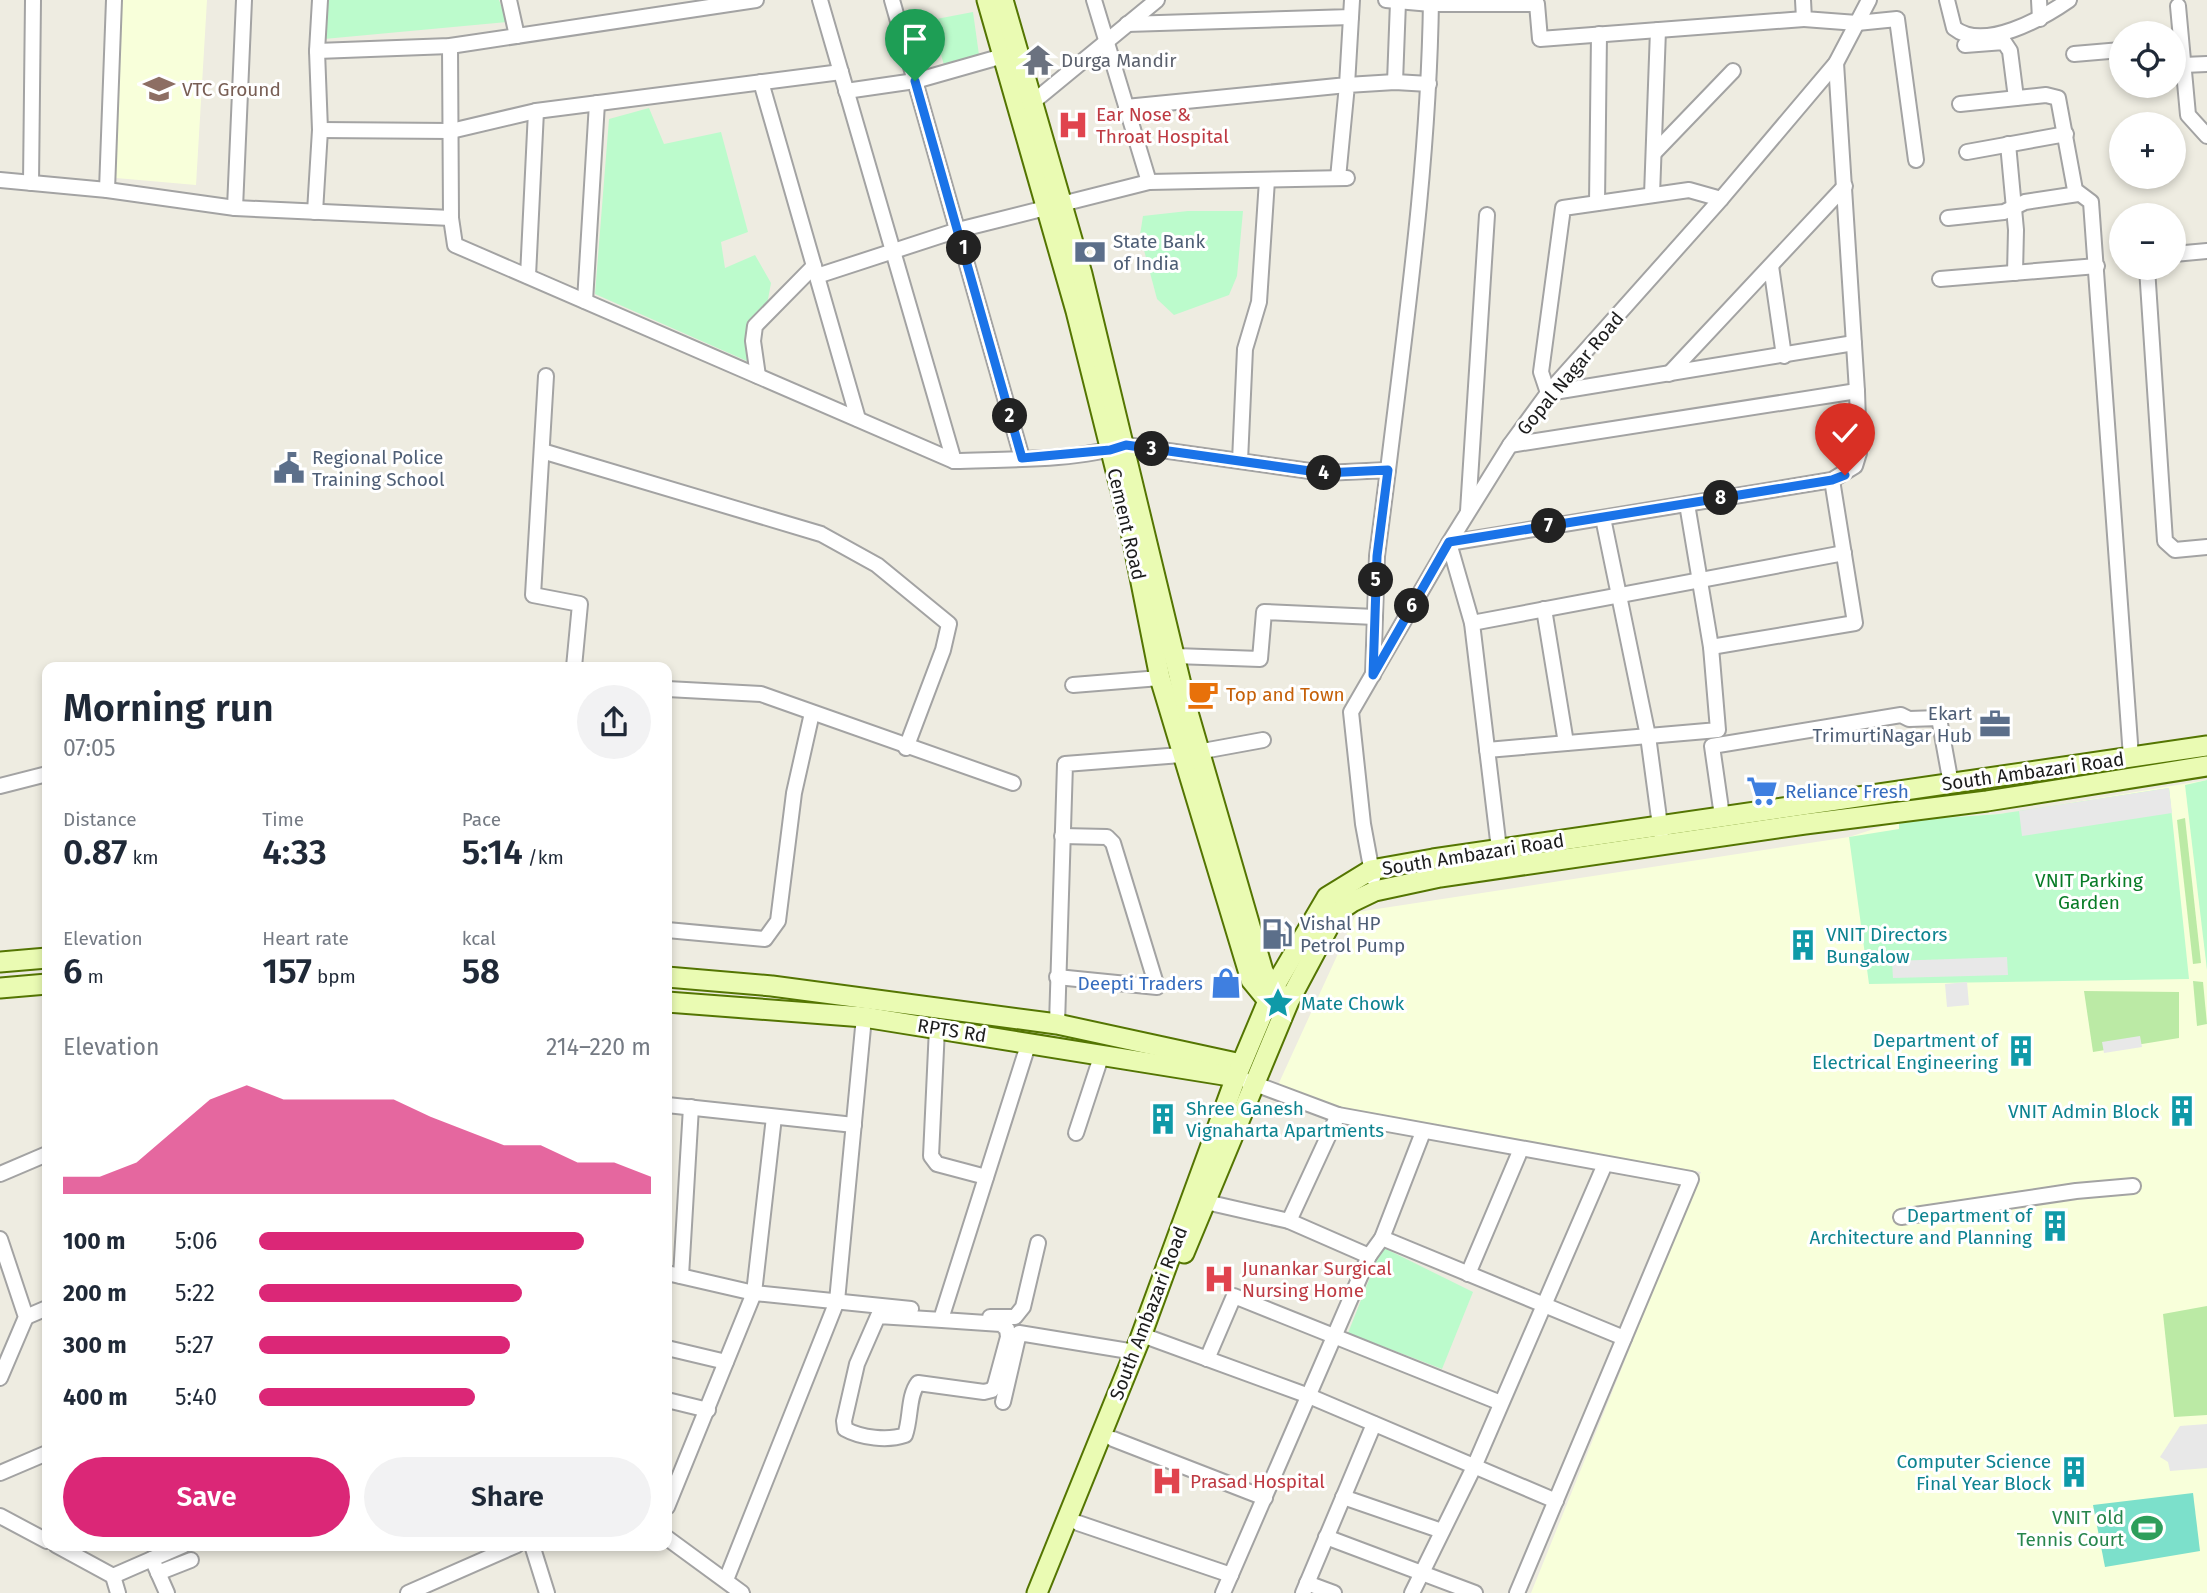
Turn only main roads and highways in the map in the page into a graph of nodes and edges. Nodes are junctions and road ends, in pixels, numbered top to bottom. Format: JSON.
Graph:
{"nodes":[{"id":1,"x":987,"y":0,"type":"edge"},
{"id":2,"x":1003,"y":0,"type":"edge"},
{"id":3,"x":1054,"y":205,"type":"junction"},
{"id":4,"x":1118,"y":448,"type":"junction"},
{"id":5,"x":2207,"y":746,"type":"edge"},
{"id":6,"x":1190,"y":753,"type":"junction"},
{"id":7,"x":2207,"y":766,"type":"edge"},
{"id":8,"x":1662,"y":835,"type":"junction"},
{"id":9,"x":42,"y":958,"type":"edge"},
{"id":10,"x":0,"y":962,"type":"edge"},
{"id":11,"x":672,"y":977,"type":"edge"},
{"id":12,"x":42,"y":984,"type":"edge"},
{"id":13,"x":0,"y":988,"type":"edge"},
{"id":14,"x":1270,"y":995,"type":"junction"},
{"id":15,"x":672,"y":1002,"type":"edge"},
{"id":16,"x":1286,"y":1008,"type":"junction"},
{"id":17,"x":1238,"y":1070,"type":"junction"},
{"id":18,"x":1143,"y":1342,"type":"junction"},
{"id":19,"x":1037,"y":1593,"type":"edge"},
{"id":20,"x":1049,"y":1593,"type":"edge"}],
"edges":[{"from":1,"to":3,"type":"main road","name":"Cement Road"},
{"from":2,"to":3,"type":"main road","name":"Cement Road"},
{"from":3,"to":4,"type":"main road","name":"Cement Road"},
{"from":4,"to":6,"type":"main road","name":"Cement Road"},
{"from":4,"to":6,"type":"main road","name":"Cement Road"},
{"from":5,"to":8,"type":"main road","name":"South Ambazari Road"},
{"from":6,"to":14,"type":"main road","name":"Cement Road"},
{"from":7,"to":8,"type":"main road"},
{"from":8,"to":14,"type":"main road","name":"South Ambazari Road"},
{"from":8,"to":16,"type":"main road","name":"South Ambazari Road"},
{"from":9,"to":10,"type":"main road"},
{"from":11,"to":17,"type":"main road"},
{"from":12,"to":13,"type":"main road"},
{"from":14,"to":16,"type":"main road"},
{"from":14,"to":17,"type":"main road","name":"South Ambazari Road"},
{"from":15,"to":17,"type":"main road","name":"RPTS Rd"},
{"from":16,"to":18,"type":"main road","name":"South Ambazari Road"},
{"from":17,"to":18,"type":"main road","name":"South Ambazari Road"},
{"from":18,"to":19,"type":"main road","name":"South Ambazari Road"},
{"from":18,"to":20,"type":"main road","name":"South Ambazari Road"}]}
